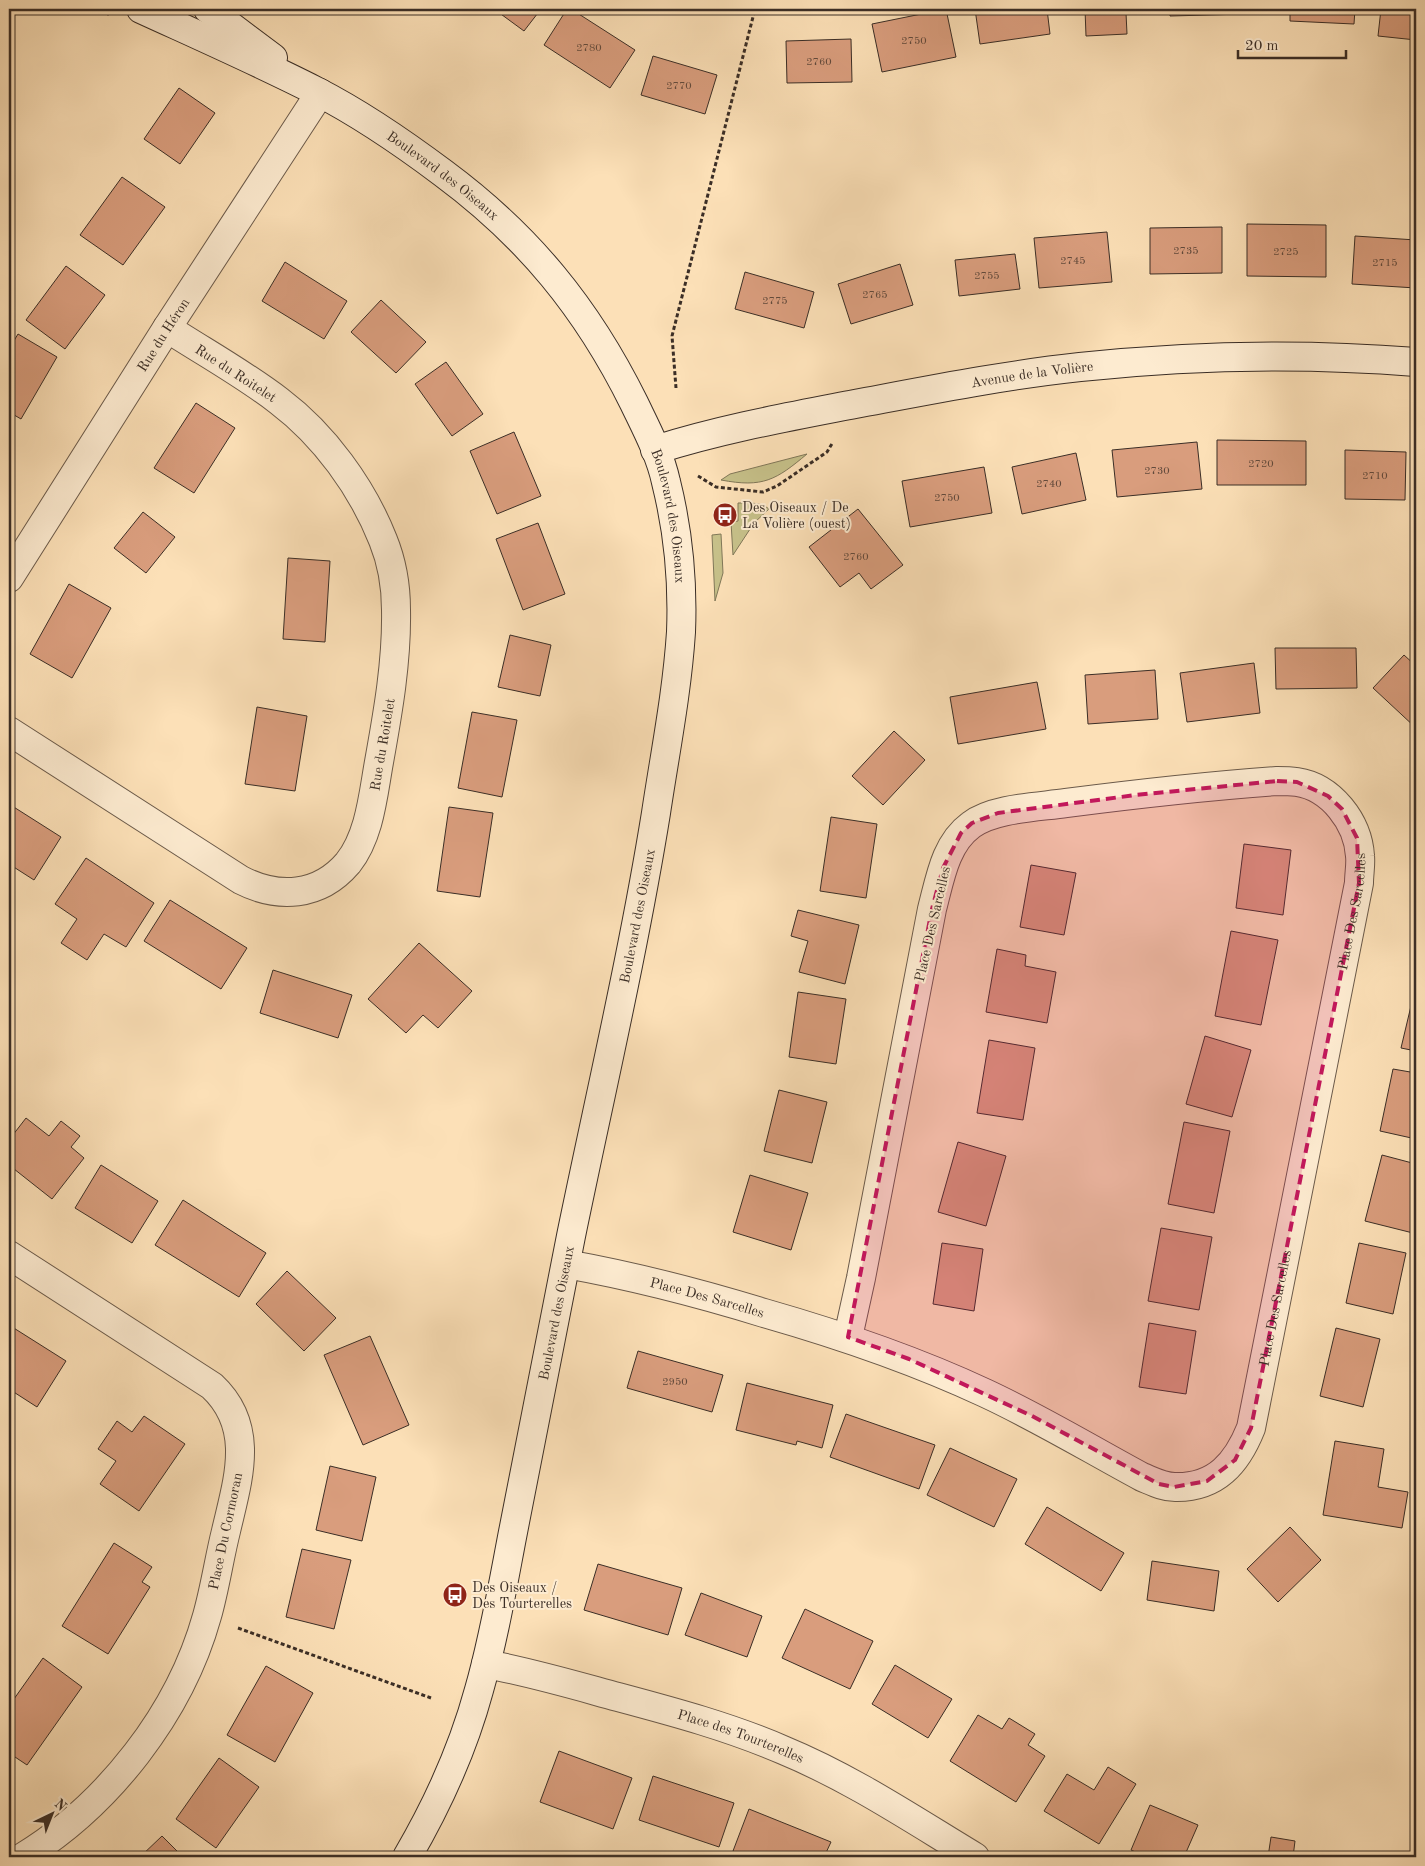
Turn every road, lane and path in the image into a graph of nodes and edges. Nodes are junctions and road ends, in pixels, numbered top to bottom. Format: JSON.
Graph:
{"nodes":[{"id":1,"x":141,"y":9,"type":"edge"},
{"id":2,"x":208,"y":9,"type":"edge"},
{"id":3,"x":755,"y":9,"type":"edge"},
{"id":4,"x":320,"y":93,"type":"junction"},
{"id":5,"x":167,"y":328,"type":"junction"},
{"id":6,"x":1416,"y":362,"type":"edge"},
{"id":7,"x":676,"y":388,"type":"dead end"},
{"id":8,"x":655,"y":450,"type":"junction"},
{"id":9,"x":827,"y":452,"type":"dead end"},
{"id":10,"x":716,"y":487,"type":"dead end"},
{"id":11,"x":9,"y":578,"type":"edge"},
{"id":12,"x":9,"y":731,"type":"edge"},
{"id":13,"x":9,"y":1255,"type":"edge"},
{"id":14,"x":566,"y":1264,"type":"junction"},
{"id":15,"x":848,"y":1337,"type":"junction"},
{"id":16,"x":230,"y":1625,"type":"dead end"},
{"id":17,"x":486,"y":1664,"type":"junction"},
{"id":18,"x":431,"y":1698,"type":"dead end"},
{"id":19,"x":23,"y":1857,"type":"edge"},
{"id":20,"x":407,"y":1857,"type":"edge"},
{"id":21,"x":975,"y":1857,"type":"edge"}],
"edges":[{"from":1,"to":4,"type":"street","name":"Boulevard des Oiseaux"},
{"from":2,"to":4,"type":"street","name":"Boulevard des Oiseaux"},
{"from":3,"to":7,"type":"path"},
{"from":4,"to":5,"type":"street","name":"Rue du Héron"},
{"from":4,"to":8,"type":"street","name":"Boulevard des Oiseaux"},
{"from":5,"to":11,"type":"street","name":"Rue du Héron"},
{"from":5,"to":12,"type":"street","name":"Rue du Roitelet"},
{"from":6,"to":8,"type":"street","name":"Avenue de la Volière"},
{"from":8,"to":14,"type":"street","name":"Boulevard des Oiseaux"},
{"from":9,"to":10,"type":"path"},
{"from":13,"to":19,"type":"street","name":"Place Du Cormoran"},
{"from":14,"to":15,"type":"street","name":"Place Des Sarcelles"},
{"from":14,"to":17,"type":"street","name":"Boulevard des Oiseaux"},
{"from":15,"to":15,"type":"street","name":"Place Des Sarcelles"},
{"from":16,"to":18,"type":"path"},
{"from":17,"to":20,"type":"street","name":"Boulevard des Oiseaux"},
{"from":17,"to":21,"type":"street","name":"Place des Tourterelles"}]}
